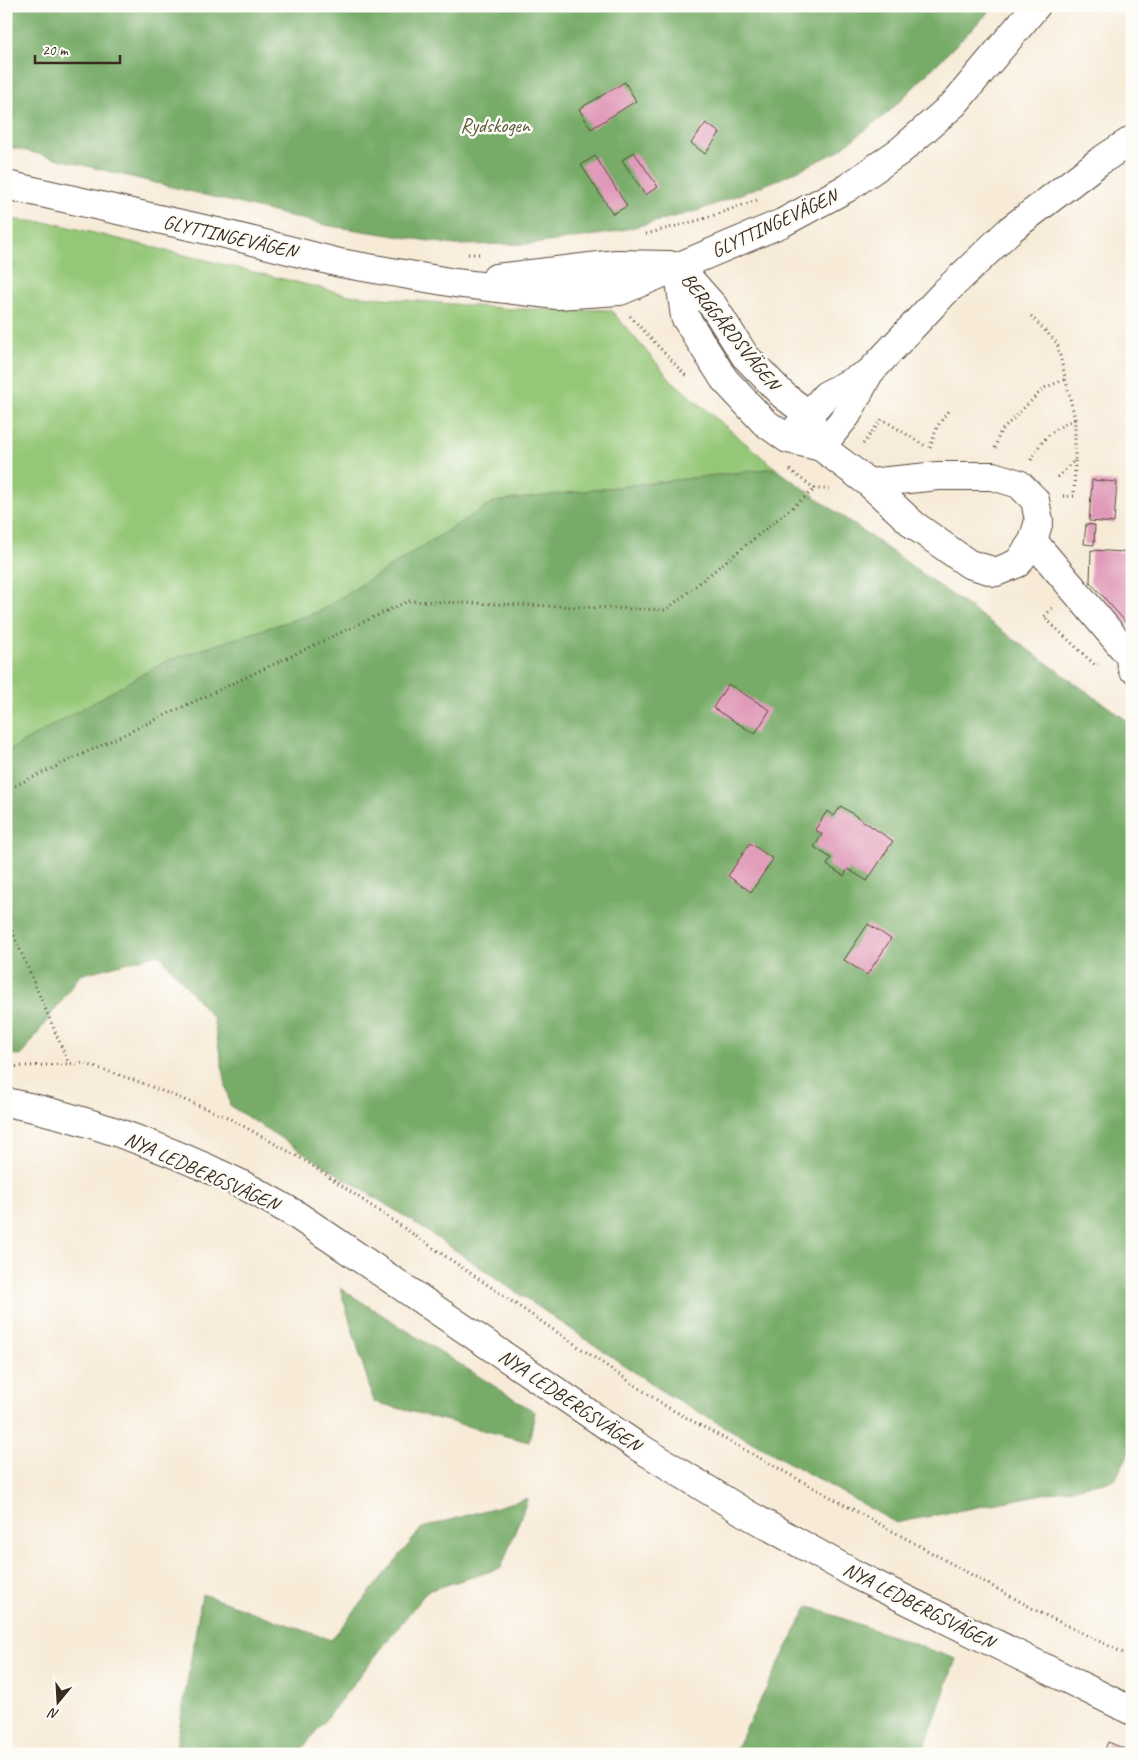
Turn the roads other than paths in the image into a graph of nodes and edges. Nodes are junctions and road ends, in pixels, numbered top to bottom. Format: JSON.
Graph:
{"nodes":[{"id":1,"x":1036,"y":6,"type":"edge"},
{"id":2,"x":1132,"y":140,"type":"edge"},
{"id":3,"x":6,"y":185,"type":"edge"},
{"id":4,"x":678,"y":266,"type":"junction"},
{"id":5,"x":869,"y":373,"type":"junction"},
{"id":6,"x":809,"y":414,"type":"junction"},
{"id":7,"x":788,"y":438,"type":"junction"},
{"id":8,"x":821,"y":447,"type":"junction"},
{"id":9,"x":869,"y":483,"type":"junction"},
{"id":10,"x":1033,"y":541,"type":"junction"},
{"id":11,"x":1132,"y":668,"type":"edge"},
{"id":12,"x":6,"y":1102,"type":"edge"},
{"id":13,"x":1132,"y":1711,"type":"edge"}],
"edges":[{"from":1,"to":4,"type":"street","name":"GLYTTINGEVÄGEN"},
{"from":2,"to":5,"type":"street"},
{"from":3,"to":4,"type":"street","name":"GLYTTINGEVÄGEN"},
{"from":4,"to":6,"type":"street","name":"BERGGÅRDSVÄGEN"},
{"from":4,"to":7,"type":"street","name":"BERGGÅRDSVÄGEN"},
{"from":5,"to":6,"type":"street"},
{"from":5,"to":8,"type":"street"},
{"from":6,"to":7,"type":"street"},
{"from":6,"to":8,"type":"street"},
{"from":7,"to":8,"type":"street","name":"BERGGÅRDSVÄGEN"},
{"from":8,"to":9,"type":"street"},
{"from":9,"to":10,"type":"street"},
{"from":9,"to":10,"type":"street"},
{"from":10,"to":11,"type":"street"},
{"from":12,"to":13,"type":"street","name":"NYA LEDBERGSVÄGEN"}]}
